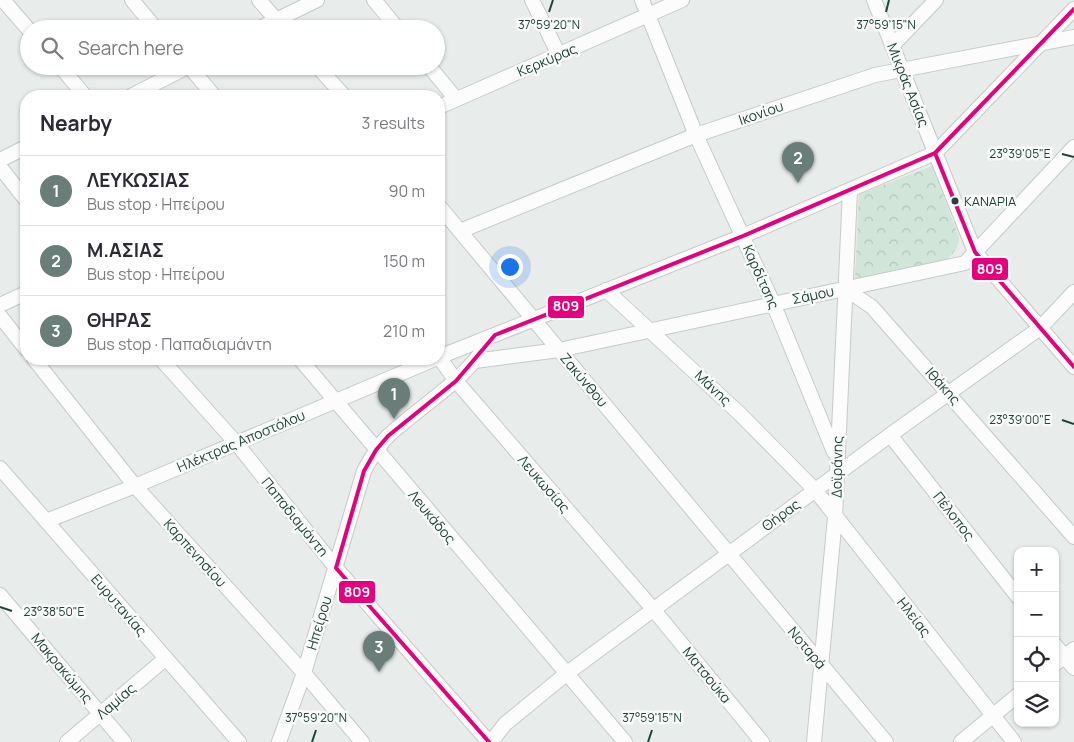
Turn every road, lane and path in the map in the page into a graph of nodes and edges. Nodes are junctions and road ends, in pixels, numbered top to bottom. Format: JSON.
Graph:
{"nodes":[{"id":1,"x":3,"y":0,"type":"edge"},
{"id":2,"x":132,"y":0,"type":"edge"},
{"id":3,"x":259,"y":0,"type":"edge"},
{"id":4,"x":317,"y":0,"type":"edge"},
{"id":5,"x":374,"y":0,"type":"edge"},
{"id":6,"x":532,"y":0,"type":"edge"},
{"id":7,"x":642,"y":0,"type":"edge"},
{"id":8,"x":682,"y":0,"type":"edge"},
{"id":9,"x":874,"y":0,"type":"edge"},
{"id":10,"x":936,"y":0,"type":"edge"},
{"id":11,"x":1074,"y":9,"type":"edge"},
{"id":12,"x":648,"y":16,"type":"junction"},
{"id":13,"x":20,"y":20,"type":"edge"},
{"id":14,"x":149,"y":20,"type":"edge"},
{"id":15,"x":276,"y":20,"type":"edge"},
{"id":16,"x":286,"y":20,"type":"edge"},
{"id":17,"x":391,"y":20,"type":"edge"},
{"id":18,"x":1074,"y":37,"type":"edge"},
{"id":19,"x":1042,"y":43,"type":"junction"},
{"id":20,"x":892,"y":46,"type":"junction"},
{"id":21,"x":559,"y":55,"type":"junction"},
{"id":22,"x":902,"y":70,"type":"junction"},
{"id":23,"x":68,"y":75,"type":"edge"},
{"id":24,"x":171,"y":75,"type":"edge"},
{"id":25,"x":196,"y":75,"type":"edge"},
{"id":26,"x":325,"y":75,"type":"edge"},
{"id":27,"x":436,"y":75,"type":"edge"},
{"id":28,"x":80,"y":90,"type":"edge"},
{"id":29,"x":142,"y":90,"type":"edge"},
{"id":30,"x":209,"y":90,"type":"edge"},
{"id":31,"x":339,"y":90,"type":"edge"},
{"id":32,"x":456,"y":99,"type":"junction"},
{"id":33,"x":445,"y":104,"type":"edge"},
{"id":34,"x":696,"y":135,"type":"junction"},
{"id":35,"x":1074,"y":147,"type":"edge"},
{"id":36,"x":20,"y":150,"type":"edge"},
{"id":37,"x":935,"y":153,"type":"junction"},
{"id":38,"x":0,"y":160,"type":"edge"},
{"id":39,"x":0,"y":167,"type":"edge"},
{"id":40,"x":850,"y":191,"type":"junction"},
{"id":41,"x":20,"y":192,"type":"edge"},
{"id":42,"x":445,"y":213,"type":"edge"},
{"id":43,"x":460,"y":231,"type":"junction"},
{"id":44,"x":743,"y":236,"type":"junction"},
{"id":45,"x":975,"y":252,"type":"junction"},
{"id":46,"x":844,"y":288,"type":"junction"},
{"id":47,"x":606,"y":290,"type":"junction"},
{"id":48,"x":1074,"y":292,"type":"edge"},
{"id":49,"x":20,"y":295,"type":"edge"},
{"id":50,"x":773,"y":303,"type":"junction"},
{"id":51,"x":0,"y":305,"type":"edge"},
{"id":52,"x":0,"y":316,"type":"edge"},
{"id":53,"x":534,"y":320,"type":"junction"},
{"id":54,"x":1040,"y":328,"type":"junction"},
{"id":55,"x":651,"y":330,"type":"junction"},
{"id":56,"x":494,"y":335,"type":"junction"},
{"id":57,"x":20,"y":341,"type":"edge"},
{"id":58,"x":559,"y":350,"type":"junction"},
{"id":59,"x":445,"y":355,"type":"edge"},
{"id":60,"x":475,"y":361,"type":"junction"},
{"id":61,"x":39,"y":365,"type":"edge"},
{"id":62,"x":166,"y":365,"type":"edge"},
{"id":63,"x":305,"y":365,"type":"edge"},
{"id":64,"x":421,"y":365,"type":"edge"},
{"id":65,"x":445,"y":365,"type":"edge"},
{"id":66,"x":1074,"y":367,"type":"edge"},
{"id":67,"x":456,"y":381,"type":"junction"},
{"id":68,"x":949,"y":393,"type":"junction"},
{"id":69,"x":335,"y":401,"type":"junction"},
{"id":70,"x":890,"y":435,"type":"junction"},
{"id":71,"x":237,"y":444,"type":"junction"},
{"id":72,"x":376,"y":450,"type":"junction"},
{"id":73,"x":836,"y":458,"type":"junction"},
{"id":74,"x":0,"y":468,"type":"edge"},
{"id":75,"x":837,"y":474,"type":"junction"},
{"id":76,"x":135,"y":486,"type":"junction"},
{"id":77,"x":815,"y":490,"type":"junction"},
{"id":78,"x":835,"y":517,"type":"junction"},
{"id":79,"x":46,"y":521,"type":"junction"},
{"id":80,"x":1074,"y":537,"type":"edge"},
{"id":81,"x":728,"y":554,"type":"junction"},
{"id":82,"x":336,"y":568,"type":"junction"},
{"id":83,"x":1014,"y":592,"type":"edge"},
{"id":84,"x":0,"y":595,"type":"edge"},
{"id":85,"x":653,"y":609,"type":"junction"},
{"id":86,"x":1065,"y":657,"type":"edge"},
{"id":87,"x":165,"y":659,"type":"junction"},
{"id":88,"x":820,"y":664,"type":"junction"},
{"id":89,"x":1074,"y":668,"type":"edge"},
{"id":90,"x":304,"y":673,"type":"junction"},
{"id":91,"x":566,"y":674,"type":"junction"},
{"id":92,"x":1014,"y":699,"type":"edge"},
{"id":93,"x":101,"y":714,"type":"junction"},
{"id":94,"x":992,"y":716,"type":"junction"},
{"id":95,"x":67,"y":742,"type":"edge"},
{"id":96,"x":124,"y":742,"type":"edge"},
{"id":97,"x":239,"y":742,"type":"edge"},
{"id":98,"x":279,"y":742,"type":"edge"},
{"id":99,"x":362,"y":742,"type":"edge"},
{"id":100,"x":490,"y":742,"type":"edge"},
{"id":101,"x":625,"y":742,"type":"edge"},
{"id":102,"x":762,"y":742,"type":"edge"},
{"id":103,"x":814,"y":742,"type":"edge"},
{"id":104,"x":886,"y":742,"type":"edge"},
{"id":105,"x":961,"y":742,"type":"edge"},
{"id":106,"x":1014,"y":742,"type":"edge"}],
"edges":[{"from":1,"to":13,"type":"street"},
{"from":2,"to":14,"type":"street"},
{"from":3,"to":15,"type":"street"},
{"from":4,"to":16,"type":"street"},
{"from":5,"to":17,"type":"street"},
{"from":6,"to":21,"type":"street"},
{"from":7,"to":12,"type":"street","name":"Καρδίτσης"},
{"from":8,"to":12,"type":"street","name":"Κερκύρας"},
{"from":9,"to":20,"type":"street","name":"Μικράς Ασίας"},
{"from":10,"to":20,"type":"street"},
{"from":11,"to":19,"type":"street"},
{"from":12,"to":21,"type":"street","name":"Κερκύρας"},
{"from":12,"to":34,"type":"street","name":"Καρδίτσης"},
{"from":18,"to":19,"type":"street","name":"Ικονίου"},
{"from":19,"to":22,"type":"street","name":"Ικονίου"},
{"from":19,"to":37,"type":"street"},
{"from":20,"to":22,"type":"street","name":"Μικράς Ασίας"},
{"from":21,"to":32,"type":"street","name":"Κερκύρας"},
{"from":22,"to":34,"type":"street","name":"Ικονίου"},
{"from":22,"to":37,"type":"street","name":"Μικράς Ασίας"},
{"from":23,"to":28,"type":"street"},
{"from":24,"to":29,"type":"street"},
{"from":25,"to":30,"type":"street"},
{"from":26,"to":31,"type":"street"},
{"from":27,"to":32,"type":"street"},
{"from":32,"to":33,"type":"street","name":"Κερκύρας"},
{"from":34,"to":43,"type":"street","name":"Ικονίου"},
{"from":34,"to":44,"type":"street","name":"Καρδίτσης"},
{"from":35,"to":45,"type":"street","name":"Σάμου"},
{"from":36,"to":38,"type":"street"},
{"from":37,"to":40,"type":"street"},
{"from":37,"to":45,"type":"street","name":"Μικράς Ασίας"},
{"from":39,"to":41,"type":"street"},
{"from":40,"to":44,"type":"street"},
{"from":40,"to":46,"type":"street","name":"Δοϊράνης"},
{"from":42,"to":43,"type":"street","name":"Ζακύνθου"},
{"from":43,"to":53,"type":"street","name":"Ζακύνθου"},
{"from":44,"to":47,"type":"street"},
{"from":44,"to":50,"type":"street","name":"Καρδίτσης"},
{"from":45,"to":46,"type":"street","name":"Σάμου"},
{"from":45,"to":54,"type":"street","name":"Μικράς Ασίας"},
{"from":46,"to":50,"type":"street","name":"Σάμου"},
{"from":46,"to":68,"type":"street","name":"Ιθάκης"},
{"from":46,"to":73,"type":"street","name":"Δοϊράνης"},
{"from":47,"to":53,"type":"street"},
{"from":47,"to":55,"type":"street","name":"Μάνης"},
{"from":48,"to":54,"type":"street","name":"Θήρας"},
{"from":49,"to":51,"type":"street"},
{"from":50,"to":55,"type":"street","name":"Σάμου"},
{"from":50,"to":73,"type":"street","name":"Καρδίτσης"},
{"from":52,"to":57,"type":"street"},
{"from":53,"to":56,"type":"street"},
{"from":53,"to":58,"type":"street","name":"Ζακύνθου"},
{"from":54,"to":66,"type":"street","name":"Μικράς Ασίας"},
{"from":54,"to":68,"type":"street","name":"Θήρας"},
{"from":55,"to":58,"type":"street","name":"Σάμου"},
{"from":55,"to":77,"type":"street","name":"Μάνης"},
{"from":56,"to":59,"type":"street"},
{"from":56,"to":60,"type":"street","name":"Ηπείρου"},
{"from":58,"to":60,"type":"street","name":"Σάμου"},
{"from":58,"to":81,"type":"street","name":"Ζακύνθου"},
{"from":60,"to":67,"type":"street","name":"Ηπείρου"},
{"from":61,"to":76,"type":"street","name":"Καρπενησίου"},
{"from":62,"to":71,"type":"street","name":"Παπαδιαμάντη"},
{"from":63,"to":69,"type":"street","name":"Λeυκάδος"},
{"from":64,"to":69,"type":"street","name":"Ηλέκτρας Αποστόλου"},
{"from":65,"to":67,"type":"street","name":"Λευκωσίας"},
{"from":67,"to":72,"type":"street","name":"Ηπείρου"},
{"from":67,"to":85,"type":"street","name":"Λευκωσίας"},
{"from":68,"to":70,"type":"street","name":"Θήρας"},
{"from":68,"to":80,"type":"street","name":"Ιθάκης"},
{"from":69,"to":71,"type":"street","name":"Ηλέκτρας Αποστόλου"},
{"from":69,"to":72,"type":"street","name":"Λeυκάδος"},
{"from":70,"to":75,"type":"street","name":"Θήρας"},
{"from":70,"to":83,"type":"street","name":"Πέλοπος"},
{"from":71,"to":76,"type":"street","name":"Ηλέκτρας Αποστόλου"},
{"from":71,"to":82,"type":"street","name":"Παπαδιαμάντη"},
{"from":72,"to":82,"type":"street","name":"Ηπείρου"},
{"from":72,"to":91,"type":"street","name":"Λeυκάδος"},
{"from":73,"to":75,"type":"street","name":"Δοϊράνης"},
{"from":74,"to":79,"type":"street","name":"Ευρυτανίας"},
{"from":75,"to":77,"type":"street","name":"Θήρας"},
{"from":75,"to":78,"type":"street","name":"Δοϊράνης"},
{"from":76,"to":79,"type":"street","name":"Ηλέκτρας Αποστόλου"},
{"from":76,"to":90,"type":"street","name":"Καρπενησίου"},
{"from":77,"to":78,"type":"street","name":"Ηλείας"},
{"from":77,"to":81,"type":"street","name":"Θήρας"},
{"from":78,"to":88,"type":"street","name":"Δοϊράνης"},
{"from":78,"to":94,"type":"street","name":"Ηλείας"},
{"from":79,"to":87,"type":"street","name":"Ευρυτανίας"},
{"from":81,"to":85,"type":"street","name":"Θήρας"},
{"from":81,"to":88,"type":"street","name":"Νοταρά"},
{"from":82,"to":90,"type":"street","name":"Ηπείρου"},
{"from":82,"to":100,"type":"street","name":"Παπαδιαμάντη"},
{"from":84,"to":93,"type":"street","name":"Μακρακώμης"},
{"from":85,"to":91,"type":"street","name":"Θήρας"},
{"from":85,"to":102,"type":"street","name":"Ματσούκα"},
{"from":86,"to":89,"type":"street"},
{"from":87,"to":93,"type":"street","name":"Λαμίας"},
{"from":87,"to":97,"type":"street","name":"Ευρυτανίας"},
{"from":88,"to":103,"type":"street","name":"Δοϊράνης"},
{"from":88,"to":104,"type":"street","name":"Νοταρά"},
{"from":90,"to":98,"type":"street","name":"Ηπείρου"},
{"from":90,"to":99,"type":"street","name":"Καρπενησίου"},
{"from":91,"to":100,"type":"street","name":"Θήρας"},
{"from":91,"to":101,"type":"street","name":"Λeυκάδος"},
{"from":92,"to":94,"type":"street"},
{"from":93,"to":95,"type":"street","name":"Λαμίας"},
{"from":93,"to":96,"type":"street","name":"Μακρακώμης"},
{"from":94,"to":105,"type":"street"},
{"from":94,"to":106,"type":"street","name":"Ηλείας"}]}
